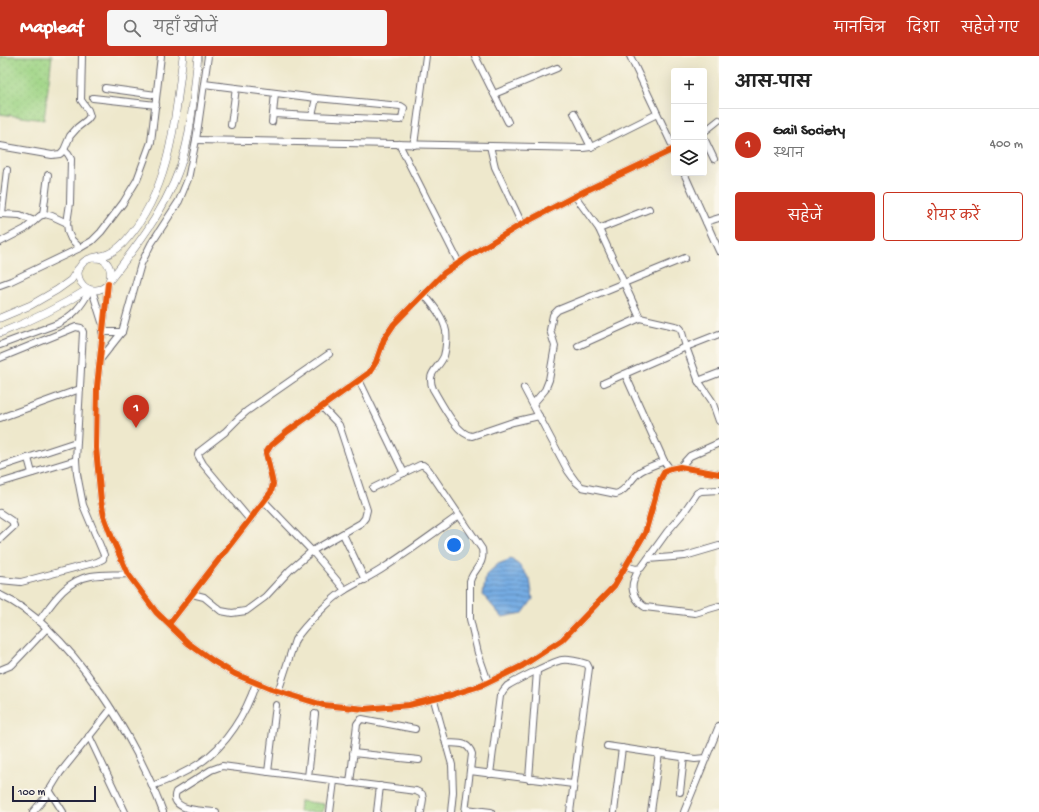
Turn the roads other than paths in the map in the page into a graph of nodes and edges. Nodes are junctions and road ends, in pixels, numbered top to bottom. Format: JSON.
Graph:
{"nodes":[{"id":1,"x":82,"y":56,"type":"edge"},
{"id":2,"x":161,"y":56,"type":"edge"},
{"id":3,"x":183,"y":56,"type":"edge"},
{"id":4,"x":198,"y":56,"type":"edge"},
{"id":5,"x":208,"y":56,"type":"edge"},
{"id":6,"x":426,"y":56,"type":"edge"},
{"id":7,"x":475,"y":56,"type":"edge"},
{"id":8,"x":631,"y":56,"type":"edge"},
{"id":9,"x":557,"y":68,"type":"dead end"},
{"id":10,"x":204,"y":84,"type":"junction"},
{"id":11,"x":105,"y":88,"type":"dead end"},
{"id":12,"x":236,"y":88,"type":"junction"},
{"id":13,"x":275,"y":93,"type":"junction"},
{"id":14,"x":494,"y":94,"type":"junction"},
{"id":15,"x":156,"y":95,"type":"junction"},
{"id":16,"x":93,"y":98,"type":"dead end"},
{"id":17,"x":316,"y":98,"type":"junction"},
{"id":18,"x":156,"y":105,"type":"junction"},
{"id":19,"x":574,"y":113,"type":"dead end"},
{"id":20,"x":273,"y":114,"type":"junction"},
{"id":21,"x":657,"y":114,"type":"junction"},
{"id":22,"x":312,"y":116,"type":"junction"},
{"id":23,"x":719,"y":120,"type":"edge"},
{"id":24,"x":272,"y":122,"type":"dead end"},
{"id":25,"x":508,"y":122,"type":"dead end"},
{"id":26,"x":232,"y":125,"type":"dead end"},
{"id":27,"x":707,"y":130,"type":"edge"},
{"id":28,"x":196,"y":140,"type":"junction"},
{"id":29,"x":705,"y":140,"type":"edge"},
{"id":30,"x":399,"y":144,"type":"junction"},
{"id":31,"x":414,"y":145,"type":"junction"},
{"id":32,"x":0,"y":146,"type":"edge"},
{"id":33,"x":490,"y":146,"type":"junction"},
{"id":34,"x":591,"y":147,"type":"junction"},
{"id":35,"x":64,"y":150,"type":"junction"},
{"id":36,"x":714,"y":159,"type":"dead end"},
{"id":37,"x":7,"y":170,"type":"dead end"},
{"id":38,"x":48,"y":175,"type":"dead end"},
{"id":39,"x":685,"y":176,"type":"edge"},
{"id":40,"x":168,"y":195,"type":"junction"},
{"id":41,"x":575,"y":196,"type":"junction"},
{"id":42,"x":178,"y":201,"type":"junction"},
{"id":43,"x":649,"y":209,"type":"dead end"},
{"id":44,"x":1,"y":213,"type":"edge"},
{"id":45,"x":43,"y":215,"type":"junction"},
{"id":46,"x":719,"y":218,"type":"edge"},
{"id":47,"x":34,"y":221,"type":"junction"},
{"id":48,"x":706,"y":222,"type":"junction"},
{"id":49,"x":67,"y":223,"type":"junction"},
{"id":50,"x":522,"y":224,"type":"junction"},
{"id":51,"x":599,"y":229,"type":"junction"},
{"id":52,"x":0,"y":242,"type":"edge"},
{"id":53,"x":80,"y":248,"type":"junction"},
{"id":54,"x":719,"y":251,"type":"edge"},
{"id":55,"x":93,"y":258,"type":"junction"},
{"id":56,"x":685,"y":258,"type":"dead end"},
{"id":57,"x":459,"y":263,"type":"junction"},
{"id":58,"x":80,"y":265,"type":"junction"},
{"id":59,"x":109,"y":282,"type":"junction"},
{"id":60,"x":624,"y":283,"type":"junction"},
{"id":61,"x":0,"y":285,"type":"edge"},
{"id":62,"x":90,"y":290,"type":"junction"},
{"id":63,"x":423,"y":293,"type":"junction"},
{"id":64,"x":0,"y":318,"type":"edge"},
{"id":65,"x":640,"y":318,"type":"junction"},
{"id":66,"x":103,"y":325,"type":"junction"},
{"id":67,"x":102,"y":332,"type":"junction"},
{"id":68,"x":122,"y":332,"type":"junction"},
{"id":69,"x":0,"y":333,"type":"edge"},
{"id":70,"x":719,"y":334,"type":"edge"},
{"id":71,"x":0,"y":345,"type":"edge"},
{"id":72,"x":578,"y":346,"type":"dead end"},
{"id":73,"x":686,"y":347,"type":"junction"},
{"id":74,"x":329,"y":354,"type":"dead end"},
{"id":75,"x":0,"y":358,"type":"edge"},
{"id":76,"x":100,"y":360,"type":"junction"},
{"id":77,"x":719,"y":373,"type":"edge"},
{"id":78,"x":625,"y":374,"type":"junction"},
{"id":79,"x":359,"y":380,"type":"junction"},
{"id":80,"x":698,"y":380,"type":"junction"},
{"id":81,"x":604,"y":383,"type":"dead end"},
{"id":82,"x":524,"y":388,"type":"dead end"},
{"id":83,"x":80,"y":389,"type":"junction"},
{"id":84,"x":533,"y":404,"type":"junction"},
{"id":85,"x":322,"y":407,"type":"junction"},
{"id":86,"x":539,"y":416,"type":"junction"},
{"id":87,"x":0,"y":418,"type":"edge"},
{"id":88,"x":719,"y":421,"type":"edge"},
{"id":89,"x":76,"y":442,"type":"junction"},
{"id":90,"x":719,"y":444,"type":"edge"},
{"id":91,"x":28,"y":458,"type":"junction"},
{"id":92,"x":76,"y":460,"type":"junction"},
{"id":93,"x":664,"y":461,"type":"junction"},
{"id":94,"x":0,"y":467,"type":"edge"},
{"id":95,"x":680,"y":467,"type":"junction"},
{"id":96,"x":670,"y":469,"type":"junction"},
{"id":97,"x":32,"y":473,"type":"junction"},
{"id":98,"x":404,"y":473,"type":"junction"},
{"id":99,"x":719,"y":474,"type":"edge"},
{"id":100,"x":0,"y":482,"type":"edge"},
{"id":101,"x":373,"y":488,"type":"dead end"},
{"id":102,"x":719,"y":490,"type":"edge"},
{"id":103,"x":264,"y":501,"type":"junction"},
{"id":104,"x":0,"y":513,"type":"edge"},
{"id":105,"x":458,"y":516,"type":"junction"},
{"id":106,"x":250,"y":520,"type":"junction"},
{"id":107,"x":343,"y":534,"type":"junction"},
{"id":108,"x":0,"y":539,"type":"edge"},
{"id":109,"x":719,"y":546,"type":"edge"},
{"id":110,"x":312,"y":552,"type":"junction"},
{"id":111,"x":648,"y":559,"type":"junction"},
{"id":112,"x":625,"y":566,"type":"junction"},
{"id":113,"x":639,"y":569,"type":"junction"},
{"id":114,"x":128,"y":574,"type":"junction"},
{"id":115,"x":0,"y":580,"type":"edge"},
{"id":116,"x":365,"y":580,"type":"junction"},
{"id":117,"x":345,"y":590,"type":"junction"},
{"id":118,"x":192,"y":594,"type":"junction"},
{"id":119,"x":0,"y":596,"type":"edge"},
{"id":120,"x":719,"y":606,"type":"edge"},
{"id":121,"x":38,"y":621,"type":"junction"},
{"id":122,"x":169,"y":624,"type":"junction"},
{"id":123,"x":47,"y":628,"type":"junction"},
{"id":124,"x":0,"y":670,"type":"edge"},
{"id":125,"x":538,"y":671,"type":"junction"},
{"id":126,"x":488,"y":682,"type":"junction"},
{"id":127,"x":256,"y":683,"type":"junction"},
{"id":128,"x":278,"y":692,"type":"junction"},
{"id":129,"x":434,"y":700,"type":"junction"},
{"id":130,"x":276,"y":704,"type":"dead end"},
{"id":131,"x":111,"y":709,"type":"junction"},
{"id":132,"x":315,"y":714,"type":"dead end"},
{"id":133,"x":719,"y":726,"type":"edge"},
{"id":134,"x":415,"y":728,"type":"dead end"},
{"id":135,"x":89,"y":736,"type":"junction"},
{"id":136,"x":446,"y":743,"type":"junction"},
{"id":137,"x":607,"y":746,"type":"dead end"},
{"id":138,"x":622,"y":748,"type":"junction"},
{"id":139,"x":353,"y":753,"type":"junction"},
{"id":140,"x":659,"y":753,"type":"junction"},
{"id":141,"x":684,"y":757,"type":"junction"},
{"id":142,"x":705,"y":758,"type":"junction"},
{"id":143,"x":419,"y":760,"type":"dead end"},
{"id":144,"x":470,"y":771,"type":"junction"},
{"id":145,"x":268,"y":772,"type":"junction"},
{"id":146,"x":490,"y":774,"type":"junction"},
{"id":147,"x":308,"y":777,"type":"junction"},
{"id":148,"x":529,"y":779,"type":"junction"},
{"id":149,"x":334,"y":781,"type":"junction"},
{"id":150,"x":350,"y":784,"type":"junction"},
{"id":151,"x":573,"y":784,"type":"junction"},
{"id":152,"x":152,"y":786,"type":"junction"},
{"id":153,"x":380,"y":786,"type":"junction"},
{"id":154,"x":50,"y":790,"type":"junction"},
{"id":155,"x":680,"y":792,"type":"dead end"},
{"id":156,"x":466,"y":810,"type":"edge"},
{"id":157,"x":33,"y":812,"type":"edge"},
{"id":158,"x":63,"y":812,"type":"edge"},
{"id":159,"x":125,"y":812,"type":"edge"},
{"id":160,"x":163,"y":812,"type":"edge"},
{"id":161,"x":216,"y":812,"type":"edge"},
{"id":162,"x":330,"y":812,"type":"edge"},
{"id":163,"x":377,"y":812,"type":"edge"},
{"id":164,"x":421,"y":812,"type":"edge"},
{"id":165,"x":450,"y":812,"type":"edge"},
{"id":166,"x":491,"y":812,"type":"edge"},
{"id":167,"x":570,"y":812,"type":"edge"},
{"id":168,"x":614,"y":812,"type":"edge"},
{"id":169,"x":651,"y":812,"type":"edge"},
{"id":170,"x":684,"y":812,"type":"edge"}],
"edges":[{"from":1,"to":35,"type":"street"},
{"from":2,"to":15,"type":"street"},
{"from":3,"to":55,"type":"street"},
{"from":4,"to":40,"type":"street"},
{"from":5,"to":10,"type":"street"},
{"from":6,"to":31,"type":"street"},
{"from":7,"to":14,"type":"street"},
{"from":8,"to":21,"type":"street"},
{"from":9,"to":14,"type":"street"},
{"from":10,"to":12,"type":"street"},
{"from":10,"to":28,"type":"street"},
{"from":11,"to":15,"type":"street"},
{"from":12,"to":13,"type":"street"},
{"from":12,"to":26,"type":"street"},
{"from":13,"to":17,"type":"street"},
{"from":13,"to":20,"type":"street"},
{"from":14,"to":25,"type":"street"},
{"from":15,"to":18,"type":"street"},
{"from":16,"to":18,"type":"street"},
{"from":17,"to":22,"type":"street"},
{"from":17,"to":22,"type":"street"},
{"from":18,"to":53,"type":"street"},
{"from":19,"to":34,"type":"street"},
{"from":20,"to":22,"type":"street"},
{"from":20,"to":24,"type":"street"},
{"from":21,"to":34,"type":"street"},
{"from":21,"to":41,"type":"street"},
{"from":23,"to":27,"type":"street"},
{"from":28,"to":30,"type":"street"},
{"from":28,"to":42,"type":"street"},
{"from":29,"to":36,"type":"street"},
{"from":30,"to":31,"type":"street"},
{"from":30,"to":57,"type":"street"},
{"from":31,"to":33,"type":"street"},
{"from":32,"to":35,"type":"street"},
{"from":33,"to":34,"type":"street"},
{"from":33,"to":50,"type":"street"},
{"from":35,"to":49,"type":"street"},
{"from":37,"to":44,"type":"street"},
{"from":38,"to":45,"type":"street"},
{"from":39,"to":48,"type":"street"},
{"from":40,"to":42,"type":"street"},
{"from":40,"to":59,"type":"street"},
{"from":41,"to":50,"type":"street"},
{"from":41,"to":51,"type":"street"},
{"from":42,"to":68,"type":"street"},
{"from":43,"to":51,"type":"street"},
{"from":44,"to":47,"type":"street"},
{"from":45,"to":47,"type":"street"},
{"from":45,"to":49,"type":"street"},
{"from":46,"to":48,"type":"street"},
{"from":47,"to":52,"type":"street"},
{"from":48,"to":54,"type":"street"},
{"from":49,"to":53,"type":"street"},
{"from":50,"to":57,"type":"street"},
{"from":51,"to":60,"type":"street"},
{"from":53,"to":61,"type":"street"},
{"from":55,"to":58,"type":"street"},
{"from":55,"to":59,"type":"street"},
{"from":56,"to":60,"type":"street"},
{"from":57,"to":63,"type":"street"},
{"from":58,"to":62,"type":"street"},
{"from":58,"to":64,"type":"street"},
{"from":59,"to":62,"type":"street"},
{"from":59,"to":66,"type":"street"},
{"from":60,"to":65,"type":"street"},
{"from":60,"to":84,"type":"street"},
{"from":62,"to":66,"type":"street"},
{"from":62,"to":69,"type":"street"},
{"from":62,"to":71,"type":"street"},
{"from":63,"to":79,"type":"street"},
{"from":63,"to":86,"type":"street"},
{"from":65,"to":72,"type":"street"},
{"from":65,"to":73,"type":"street"},
{"from":66,"to":67,"type":"street"},
{"from":67,"to":68,"type":"street"},
{"from":67,"to":76,"type":"street"},
{"from":68,"to":76,"type":"street"},
{"from":70,"to":73,"type":"street"},
{"from":73,"to":78,"type":"street"},
{"from":73,"to":80,"type":"street"},
{"from":74,"to":106,"type":"street"},
{"from":75,"to":83,"type":"street"},
{"from":76,"to":114,"type":"street"},
{"from":77,"to":80,"type":"street"},
{"from":78,"to":81,"type":"street"},
{"from":78,"to":93,"type":"street"},
{"from":79,"to":85,"type":"street"},
{"from":79,"to":98,"type":"street"},
{"from":80,"to":88,"type":"street"},
{"from":82,"to":84,"type":"street"},
{"from":83,"to":87,"type":"street"},
{"from":83,"to":89,"type":"street"},
{"from":84,"to":86,"type":"street"},
{"from":85,"to":103,"type":"street"},
{"from":85,"to":107,"type":"street"},
{"from":86,"to":93,"type":"street"},
{"from":89,"to":91,"type":"street"},
{"from":89,"to":92,"type":"street"},
{"from":90,"to":95,"type":"street"},
{"from":91,"to":94,"type":"street"},
{"from":91,"to":97,"type":"street"},
{"from":92,"to":97,"type":"street"},
{"from":92,"to":115,"type":"street"},
{"from":93,"to":96,"type":"street"},
{"from":95,"to":96,"type":"street"},
{"from":95,"to":99,"type":"street"},
{"from":96,"to":112,"type":"street"},
{"from":97,"to":100,"type":"street"},
{"from":98,"to":101,"type":"street"},
{"from":98,"to":105,"type":"street"},
{"from":102,"to":111,"type":"street"},
{"from":103,"to":106,"type":"street"},
{"from":103,"to":110,"type":"street"},
{"from":104,"to":108,"type":"street"},
{"from":105,"to":116,"type":"street"},
{"from":105,"to":126,"type":"street"},
{"from":106,"to":118,"type":"street"},
{"from":107,"to":110,"type":"street"},
{"from":107,"to":116,"type":"street"},
{"from":109,"to":111,"type":"street"},
{"from":110,"to":117,"type":"street"},
{"from":110,"to":118,"type":"street"},
{"from":111,"to":113,"type":"street"},
{"from":112,"to":113,"type":"street"},
{"from":112,"to":126,"type":"street"},
{"from":113,"to":120,"type":"street"},
{"from":114,"to":121,"type":"street"},
{"from":114,"to":122,"type":"street"},
{"from":116,"to":117,"type":"street"},
{"from":117,"to":128,"type":"street"},
{"from":118,"to":122,"type":"street"},
{"from":119,"to":121,"type":"street"},
{"from":121,"to":123,"type":"street"},
{"from":122,"to":127,"type":"street"},
{"from":123,"to":124,"type":"street"},
{"from":123,"to":131,"type":"street"},
{"from":125,"to":146,"type":"street"},
{"from":125,"to":148,"type":"street"},
{"from":125,"to":151,"type":"street"},
{"from":126,"to":129,"type":"street"},
{"from":127,"to":128,"type":"street"},
{"from":127,"to":152,"type":"street"},
{"from":128,"to":129,"type":"street"},
{"from":129,"to":136,"type":"street"},
{"from":130,"to":145,"type":"street"},
{"from":131,"to":135,"type":"street"},
{"from":131,"to":152,"type":"street"},
{"from":132,"to":147,"type":"street"},
{"from":133,"to":142,"type":"street"},
{"from":134,"to":139,"type":"street"},
{"from":135,"to":154,"type":"street"},
{"from":135,"to":159,"type":"street"},
{"from":136,"to":144,"type":"street"},
{"from":136,"to":165,"type":"street"},
{"from":137,"to":138,"type":"street"},
{"from":138,"to":140,"type":"street"},
{"from":138,"to":168,"type":"street"},
{"from":139,"to":143,"type":"street"},
{"from":139,"to":150,"type":"street"},
{"from":140,"to":141,"type":"street"},
{"from":140,"to":169,"type":"street"},
{"from":141,"to":142,"type":"street"},
{"from":141,"to":155,"type":"street"},
{"from":142,"to":170,"type":"street"},
{"from":144,"to":146,"type":"street"},
{"from":144,"to":156,"type":"street"},
{"from":145,"to":147,"type":"street"},
{"from":145,"to":161,"type":"street"},
{"from":146,"to":148,"type":"street"},
{"from":147,"to":149,"type":"street"},
{"from":148,"to":151,"type":"street"},
{"from":149,"to":150,"type":"street"},
{"from":149,"to":162,"type":"street"},
{"from":150,"to":153,"type":"street"},
{"from":151,"to":167,"type":"street"},
{"from":152,"to":160,"type":"street"},
{"from":153,"to":163,"type":"street"},
{"from":153,"to":164,"type":"street"},
{"from":154,"to":157,"type":"street"},
{"from":154,"to":158,"type":"street"},
{"from":156,"to":166,"type":"street"}]}
